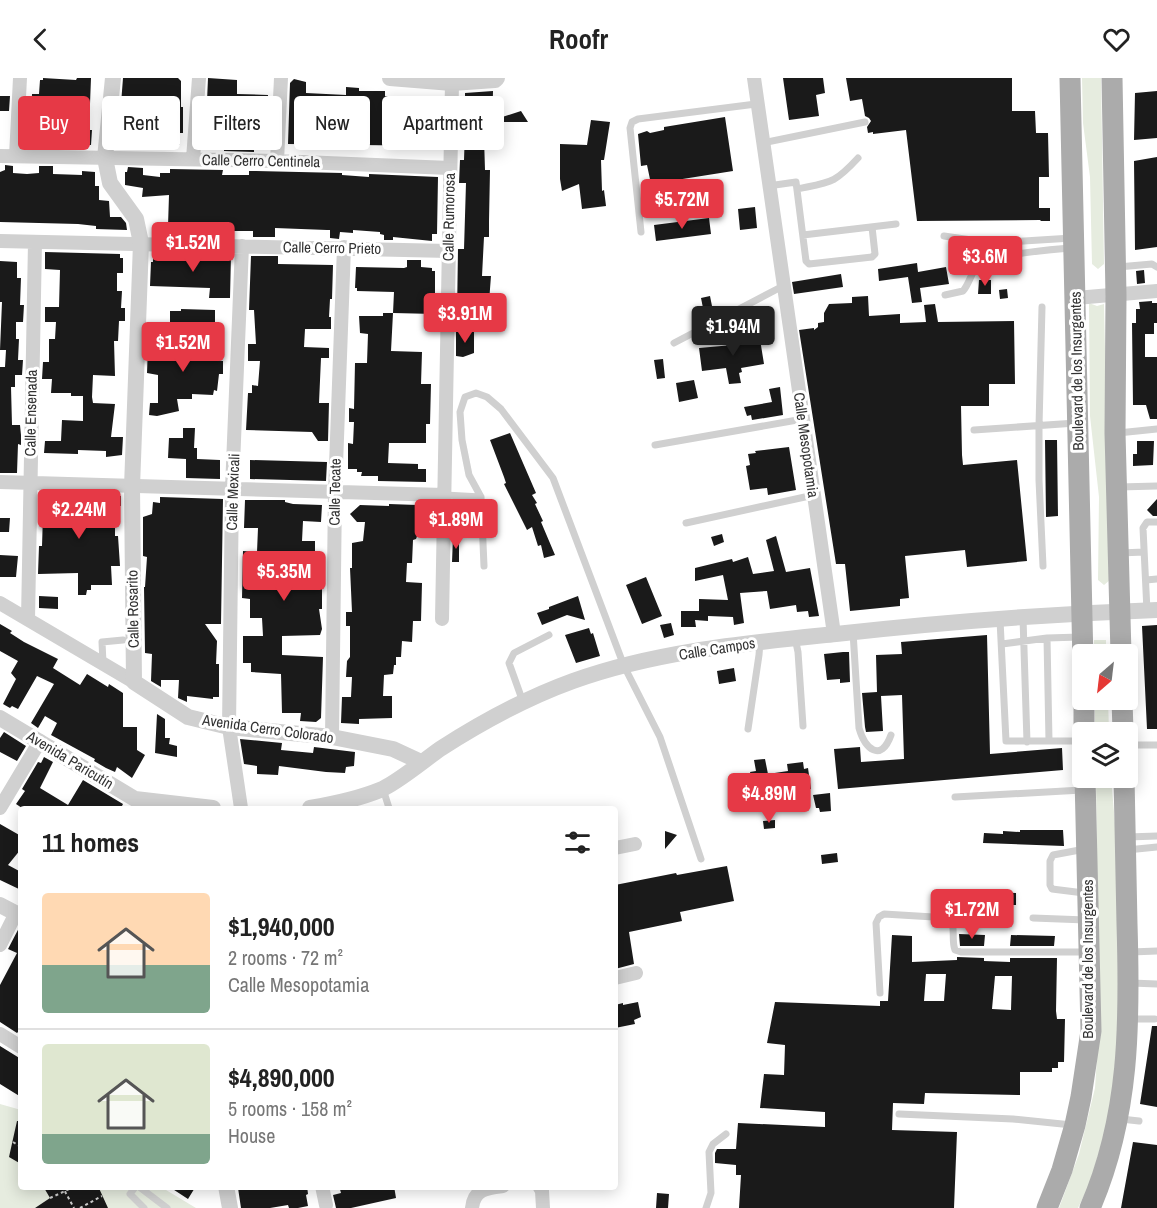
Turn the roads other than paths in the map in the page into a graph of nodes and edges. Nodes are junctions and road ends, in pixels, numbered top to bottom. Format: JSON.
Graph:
{"nodes":[{"id":1,"x":20,"y":78,"type":"edge"},
{"id":2,"x":113,"y":78,"type":"edge"},
{"id":3,"x":199,"y":78,"type":"edge"},
{"id":4,"x":281,"y":78,"type":"edge"},
{"id":5,"x":390,"y":78,"type":"edge"},
{"id":6,"x":496,"y":78,"type":"edge"},
{"id":7,"x":754,"y":78,"type":"edge"},
{"id":8,"x":1070,"y":78,"type":"edge"},
{"id":9,"x":1112,"y":78,"type":"edge"},
{"id":10,"x":452,"y":82,"type":"junction"},
{"id":11,"x":756,"y":104,"type":"junction"},
{"id":12,"x":865,"y":122,"type":"dead end"},
{"id":13,"x":762,"y":143,"type":"junction"},
{"id":14,"x":0,"y":156,"type":"edge"},
{"id":15,"x":16,"y":156,"type":"junction"},
{"id":16,"x":105,"y":158,"type":"junction"},
{"id":17,"x":858,"y":158,"type":"dead end"},
{"id":18,"x":193,"y":159,"type":"junction"},
{"id":19,"x":277,"y":161,"type":"junction"},
{"id":20,"x":450,"y":168,"type":"junction"},
{"id":21,"x":768,"y":186,"type":"junction"},
{"id":22,"x":797,"y":189,"type":"junction"},
{"id":23,"x":896,"y":224,"type":"dead end"},
{"id":24,"x":872,"y":227,"type":"junction"},
{"id":25,"x":641,"y":232,"type":"dead end"},
{"id":26,"x":803,"y":235,"type":"junction"},
{"id":27,"x":944,"y":236,"type":"dead end"},
{"id":28,"x":0,"y":241,"type":"edge"},
{"id":29,"x":35,"y":242,"type":"junction"},
{"id":30,"x":141,"y":243,"type":"junction"},
{"id":31,"x":1075,"y":243,"type":"junction"},
{"id":32,"x":242,"y":246,"type":"junction"},
{"id":33,"x":344,"y":247,"type":"junction"},
{"id":34,"x":449,"y":251,"type":"junction"},
{"id":35,"x":1157,"y":267,"type":"edge"},
{"id":36,"x":1116,"y":268,"type":"junction"},
{"id":37,"x":783,"y":286,"type":"junction"},
{"id":38,"x":1157,"y":291,"type":"edge"},
{"id":39,"x":945,"y":295,"type":"dead end"},
{"id":40,"x":1116,"y":296,"type":"junction"},
{"id":41,"x":1076,"y":298,"type":"junction"},
{"id":42,"x":1042,"y":307,"type":"dead end"},
{"id":43,"x":674,"y":344,"type":"dead end"},
{"id":44,"x":802,"y":419,"type":"junction"},
{"id":45,"x":1078,"y":423,"type":"junction"},
{"id":46,"x":1038,"y":426,"type":"junction"},
{"id":47,"x":1157,"y":429,"type":"edge"},
{"id":48,"x":974,"y":430,"type":"dead end"},
{"id":49,"x":1115,"y":433,"type":"junction"},
{"id":50,"x":655,"y":445,"type":"dead end"},
{"id":51,"x":0,"y":482,"type":"edge"},
{"id":52,"x":30,"y":483,"type":"junction"},
{"id":53,"x":1157,"y":486,"type":"edge"},
{"id":54,"x":132,"y":487,"type":"junction"},
{"id":55,"x":1117,"y":488,"type":"junction"},
{"id":56,"x":232,"y":489,"type":"junction"},
{"id":57,"x":335,"y":493,"type":"junction"},
{"id":58,"x":443,"y":495,"type":"junction"},
{"id":59,"x":814,"y":495,"type":"junction"},
{"id":60,"x":481,"y":497,"type":"junction"},
{"id":61,"x":1157,"y":522,"type":"edge"},
{"id":62,"x":686,"y":523,"type":"dead end"},
{"id":63,"x":1144,"y":552,"type":"junction"},
{"id":64,"x":1119,"y":553,"type":"junction"},
{"id":65,"x":484,"y":566,"type":"dead end"},
{"id":66,"x":1043,"y":566,"type":"dead end"},
{"id":67,"x":1157,"y":579,"type":"edge"},
{"id":68,"x":1146,"y":580,"type":"junction"},
{"id":69,"x":0,"y":603,"type":"edge"},
{"id":70,"x":1120,"y":611,"type":"junction"},
{"id":71,"x":1152,"y":611,"type":"edge"},
{"id":72,"x":1082,"y":613,"type":"junction"},
{"id":73,"x":1023,"y":617,"type":"junction"},
{"id":74,"x":442,"y":619,"type":"dead end"},
{"id":75,"x":1000,"y":619,"type":"junction"},
{"id":76,"x":28,"y":620,"type":"junction"},
{"id":77,"x":853,"y":632,"type":"junction"},
{"id":78,"x":834,"y":634,"type":"junction"},
{"id":79,"x":549,"y":635,"type":"dead end"},
{"id":80,"x":1082,"y":637,"type":"junction"},
{"id":81,"x":795,"y":638,"type":"junction"},
{"id":82,"x":1047,"y":638,"type":"junction"},
{"id":83,"x":123,"y":640,"type":"dead end"},
{"id":84,"x":1025,"y":640,"type":"junction"},
{"id":85,"x":760,"y":642,"type":"junction"},
{"id":86,"x":1002,"y":644,"type":"junction"},
{"id":87,"x":1082,"y":644,"type":"edge"},
{"id":88,"x":1121,"y":644,"type":"edge"},
{"id":89,"x":103,"y":663,"type":"junction"},
{"id":90,"x":624,"y":666,"type":"junction"},
{"id":91,"x":134,"y":682,"type":"junction"},
{"id":92,"x":523,"y":702,"type":"junction"},
{"id":93,"x":0,"y":718,"type":"edge"},
{"id":94,"x":803,"y":726,"type":"dead end"},
{"id":95,"x":229,"y":727,"type":"junction"},
{"id":96,"x":748,"y":729,"type":"dead end"},
{"id":97,"x":891,"y":735,"type":"dead end"},
{"id":98,"x":332,"y":737,"type":"junction"},
{"id":99,"x":40,"y":741,"type":"junction"},
{"id":100,"x":1049,"y":741,"type":"junction"},
{"id":101,"x":1072,"y":741,"type":"edge"},
{"id":102,"x":1027,"y":742,"type":"junction"},
{"id":103,"x":1138,"y":745,"type":"edge"},
{"id":104,"x":1157,"y":745,"type":"edge"},
{"id":105,"x":421,"y":762,"type":"junction"},
{"id":106,"x":1072,"y":784,"type":"edge"},
{"id":107,"x":1085,"y":788,"type":"edge"},
{"id":108,"x":1124,"y":788,"type":"edge"},
{"id":109,"x":383,"y":789,"type":"junction"},
{"id":110,"x":955,"y":797,"type":"dead end"},
{"id":111,"x":133,"y":804,"type":"edge"},
{"id":112,"x":170,"y":806,"type":"edge"},
{"id":113,"x":241,"y":806,"type":"edge"},
{"id":114,"x":320,"y":806,"type":"edge"},
{"id":115,"x":388,"y":806,"type":"edge"},
{"id":116,"x":0,"y":808,"type":"edge"},
{"id":117,"x":1157,"y":836,"type":"edge"},
{"id":118,"x":635,"y":844,"type":"dead end"},
{"id":119,"x":1126,"y":844,"type":"junction"},
{"id":120,"x":618,"y":847,"type":"edge"},
{"id":121,"x":1157,"y":847,"type":"edge"},
{"id":122,"x":1087,"y":849,"type":"junction"},
{"id":123,"x":701,"y":859,"type":"dead end"},
{"id":124,"x":1088,"y":893,"type":"junction"},
{"id":125,"x":0,"y":906,"type":"edge"},
{"id":126,"x":18,"y":915,"type":"edge"},
{"id":127,"x":1033,"y":918,"type":"dead end"},
{"id":128,"x":1089,"y":921,"type":"junction"},
{"id":129,"x":0,"y":945,"type":"edge"},
{"id":130,"x":1157,"y":951,"type":"edge"},
{"id":131,"x":1089,"y":952,"type":"junction"},
{"id":132,"x":1128,"y":952,"type":"junction"},
{"id":133,"x":636,"y":973,"type":"dead end"},
{"id":134,"x":618,"y":977,"type":"edge"},
{"id":135,"x":1128,"y":983,"type":"junction"},
{"id":136,"x":1157,"y":984,"type":"edge"},
{"id":137,"x":880,"y":993,"type":"dead end"},
{"id":138,"x":1129,"y":1019,"type":"junction"},
{"id":139,"x":1155,"y":1019,"type":"dead end"},
{"id":140,"x":0,"y":1034,"type":"edge"},
{"id":141,"x":18,"y":1045,"type":"edge"},
{"id":142,"x":899,"y":1114,"type":"dead end"},
{"id":143,"x":1075,"y":1125,"type":"junction"},
{"id":144,"x":726,"y":1134,"type":"dead end"},
{"id":145,"x":134,"y":1190,"type":"edge"},
{"id":146,"x":142,"y":1190,"type":"edge"},
{"id":147,"x":227,"y":1190,"type":"edge"},
{"id":148,"x":323,"y":1190,"type":"edge"},
{"id":149,"x":482,"y":1190,"type":"edge"},
{"id":150,"x":541,"y":1190,"type":"edge"},
{"id":151,"x":326,"y":1205,"type":"dead end"},
{"id":152,"x":144,"y":1208,"type":"edge"},
{"id":153,"x":167,"y":1208,"type":"edge"},
{"id":154,"x":230,"y":1208,"type":"edge"},
{"id":155,"x":472,"y":1208,"type":"edge"},
{"id":156,"x":543,"y":1208,"type":"edge"},
{"id":157,"x":706,"y":1208,"type":"edge"},
{"id":158,"x":1047,"y":1208,"type":"edge"},
{"id":159,"x":1090,"y":1208,"type":"edge"}],
"edges":[{"from":1,"to":15,"type":"street"},
{"from":2,"to":16,"type":"street","name":"Calle Rosarito"},
{"from":3,"to":18,"type":"street"},
{"from":4,"to":19,"type":"street"},
{"from":5,"to":10,"type":"street"},
{"from":6,"to":10,"type":"street"},
{"from":7,"to":11,"type":"street","name":"Calle Mesopotamia"},
{"from":8,"to":31,"type":"main road","name":"Boulevard de los Insurgentes"},
{"from":9,"to":36,"type":"main road"},
{"from":10,"to":20,"type":"street","name":"Calle Rumorosa"},
{"from":11,"to":13,"type":"street","name":"Calle Mesopotamia"},
{"from":11,"to":25,"type":"lane"},
{"from":12,"to":13,"type":"lane"},
{"from":13,"to":21,"type":"street","name":"Calle Mesopotamia"},
{"from":14,"to":15,"type":"street","name":"Calle Cerro Centinela"},
{"from":15,"to":16,"type":"street","name":"Calle Cerro Centinela"},
{"from":16,"to":18,"type":"street","name":"Calle Cerro Centinela"},
{"from":16,"to":30,"type":"street","name":"Calle Rosarito"},
{"from":17,"to":22,"type":"lane"},
{"from":18,"to":19,"type":"street","name":"Calle Cerro Centinela"},
{"from":19,"to":20,"type":"street","name":"Calle Cerro Centinela"},
{"from":20,"to":34,"type":"street","name":"Calle Rumorosa"},
{"from":21,"to":22,"type":"lane"},
{"from":21,"to":37,"type":"street","name":"Calle Mesopotamia"},
{"from":22,"to":26,"type":"lane"},
{"from":23,"to":24,"type":"lane"},
{"from":24,"to":26,"type":"lane"},
{"from":24,"to":26,"type":"lane"},
{"from":27,"to":31,"type":"lane"},
{"from":28,"to":29,"type":"street","name":"Calle Cerro Prieto"},
{"from":29,"to":30,"type":"street","name":"Calle Cerro Prieto"},
{"from":29,"to":52,"type":"street","name":"Calle Ensenada"},
{"from":30,"to":32,"type":"street","name":"Calle Cerro Prieto"},
{"from":30,"to":54,"type":"street","name":"Calle Rosarito"},
{"from":31,"to":39,"type":"lane"},
{"from":31,"to":41,"type":"main road","name":"Boulevard de los Insurgentes"},
{"from":32,"to":33,"type":"street","name":"Calle Cerro Prieto"},
{"from":32,"to":56,"type":"street","name":"Calle Mexicali"},
{"from":33,"to":34,"type":"street","name":"Calle Cerro Prieto"},
{"from":33,"to":57,"type":"street","name":"Calle Tecate"},
{"from":34,"to":58,"type":"street","name":"Calle Rumorosa"},
{"from":35,"to":36,"type":"lane"},
{"from":36,"to":40,"type":"main road"},
{"from":37,"to":43,"type":"lane"},
{"from":37,"to":44,"type":"street","name":"Calle Mesopotamia"},
{"from":38,"to":40,"type":"street"},
{"from":40,"to":41,"type":"street"},
{"from":40,"to":49,"type":"main road"},
{"from":41,"to":45,"type":"main road","name":"Boulevard de los Insurgentes"},
{"from":42,"to":46,"type":"lane"},
{"from":44,"to":50,"type":"lane"},
{"from":44,"to":59,"type":"street","name":"Calle Mesopotamia"},
{"from":45,"to":46,"type":"lane"},
{"from":45,"to":72,"type":"main road","name":"Boulevard de los Insurgentes"},
{"from":46,"to":48,"type":"lane"},
{"from":46,"to":66,"type":"lane"},
{"from":47,"to":49,"type":"lane"},
{"from":49,"to":55,"type":"main road"},
{"from":51,"to":52,"type":"street"},
{"from":52,"to":54,"type":"street"},
{"from":52,"to":76,"type":"street","name":"Calle Ensenada"},
{"from":53,"to":55,"type":"lane"},
{"from":54,"to":56,"type":"street"},
{"from":54,"to":91,"type":"street","name":"Calle Rosarito"},
{"from":55,"to":64,"type":"main road"},
{"from":56,"to":57,"type":"street"},
{"from":56,"to":95,"type":"street","name":"Calle Mexicali"},
{"from":57,"to":58,"type":"street"},
{"from":57,"to":98,"type":"street","name":"Calle Tecate"},
{"from":58,"to":60,"type":"lane"},
{"from":58,"to":74,"type":"street","name":"Calle Rumorosa"},
{"from":59,"to":62,"type":"lane"},
{"from":59,"to":78,"type":"street","name":"Calle Mesopotamia"},
{"from":60,"to":65,"type":"lane"},
{"from":60,"to":90,"type":"lane"},
{"from":61,"to":63,"type":"lane"},
{"from":63,"to":64,"type":"lane"},
{"from":63,"to":68,"type":"lane"},
{"from":64,"to":70,"type":"main road"},
{"from":67,"to":68,"type":"lane"},
{"from":68,"to":71,"type":"lane"},
{"from":69,"to":76,"type":"street","name":"Avenida Cerro Colorado"},
{"from":70,"to":71,"type":"street","name":"Calle Campos"},
{"from":70,"to":72,"type":"street","name":"Calle Campos"},
{"from":70,"to":88,"type":"main road"},
{"from":72,"to":73,"type":"street","name":"Calle Campos"},
{"from":72,"to":80,"type":"main road","name":"Boulevard de los Insurgentes"},
{"from":73,"to":75,"type":"street","name":"Calle Campos"},
{"from":73,"to":84,"type":"lane"},
{"from":75,"to":77,"type":"street","name":"Calle Campos"},
{"from":75,"to":86,"type":"lane"},
{"from":76,"to":89,"type":"street","name":"Avenida Cerro Colorado"},
{"from":77,"to":78,"type":"street","name":"Calle Campos"},
{"from":77,"to":97,"type":"lane"},
{"from":78,"to":81,"type":"street","name":"Calle Campos"},
{"from":79,"to":92,"type":"lane"},
{"from":80,"to":82,"type":"lane"},
{"from":80,"to":87,"type":"main road","name":"Boulevard de los Insurgentes"},
{"from":81,"to":85,"type":"street","name":"Calle Campos"},
{"from":81,"to":94,"type":"lane"},
{"from":82,"to":84,"type":"lane"},
{"from":82,"to":100,"type":"lane"},
{"from":83,"to":89,"type":"lane"},
{"from":84,"to":86,"type":"lane"},
{"from":84,"to":102,"type":"lane"},
{"from":85,"to":90,"type":"street","name":"Calle Campos"},
{"from":85,"to":96,"type":"lane"},
{"from":86,"to":102,"type":"lane"},
{"from":89,"to":91,"type":"street","name":"Avenida Cerro Colorado"},
{"from":90,"to":92,"type":"street","name":"Calle Campos"},
{"from":90,"to":123,"type":"lane"},
{"from":91,"to":95,"type":"street","name":"Avenida Cerro Colorado"},
{"from":92,"to":105,"type":"street","name":"Calle Campos"},
{"from":93,"to":99,"type":"street","name":"Avenida Paricutín"},
{"from":95,"to":98,"type":"street","name":"Avenida Cerro Colorado"},
{"from":95,"to":113,"type":"street","name":"Calle Mexicali"},
{"from":98,"to":105,"type":"street","name":"Avenida Cerro Colorado"},
{"from":99,"to":111,"type":"street","name":"Avenida Paricutín"},
{"from":99,"to":116,"type":"street"},
{"from":100,"to":101,"type":"lane"},
{"from":100,"to":102,"type":"lane"},
{"from":103,"to":104,"type":"lane"},
{"from":105,"to":109,"type":"street","name":"Calle Campos"},
{"from":106,"to":110,"type":"lane"},
{"from":107,"to":122,"type":"main road","name":"Boulevard de los Insurgentes"},
{"from":108,"to":119,"type":"main road"},
{"from":109,"to":114,"type":"street","name":"Calle Campos"},
{"from":109,"to":115,"type":"lane"},
{"from":111,"to":112,"type":"street","name":"Avenida Paricutín"},
{"from":117,"to":119,"type":"lane"},
{"from":118,"to":120,"type":"street"},
{"from":119,"to":121,"type":"lane"},
{"from":119,"to":132,"type":"main road"},
{"from":122,"to":124,"type":"main road","name":"Boulevard de los Insurgentes"},
{"from":122,"to":124,"type":"lane"},
{"from":124,"to":128,"type":"main road","name":"Boulevard de los Insurgentes"},
{"from":125,"to":126,"type":"street"},
{"from":126,"to":129,"type":"street"},
{"from":127,"to":128,"type":"lane"},
{"from":128,"to":131,"type":"main road","name":"Boulevard de los Insurgentes"},
{"from":130,"to":132,"type":"lane"},
{"from":131,"to":137,"type":"lane"},
{"from":131,"to":143,"type":"main road","name":"Boulevard de los Insurgentes"},
{"from":132,"to":135,"type":"main road"},
{"from":133,"to":134,"type":"street"},
{"from":135,"to":136,"type":"lane"},
{"from":135,"to":138,"type":"main road"},
{"from":138,"to":139,"type":"lane"},
{"from":138,"to":159,"type":"main road"},
{"from":140,"to":141,"type":"street"},
{"from":142,"to":143,"type":"lane"},
{"from":143,"to":158,"type":"main road","name":"Boulevard de los Insurgentes"},
{"from":144,"to":157,"type":"lane"},
{"from":145,"to":152,"type":"lane"},
{"from":146,"to":153,"type":"lane"},
{"from":147,"to":154,"type":"street"},
{"from":148,"to":151,"type":"street"},
{"from":149,"to":155,"type":"street"},
{"from":150,"to":156,"type":"street"}]}
